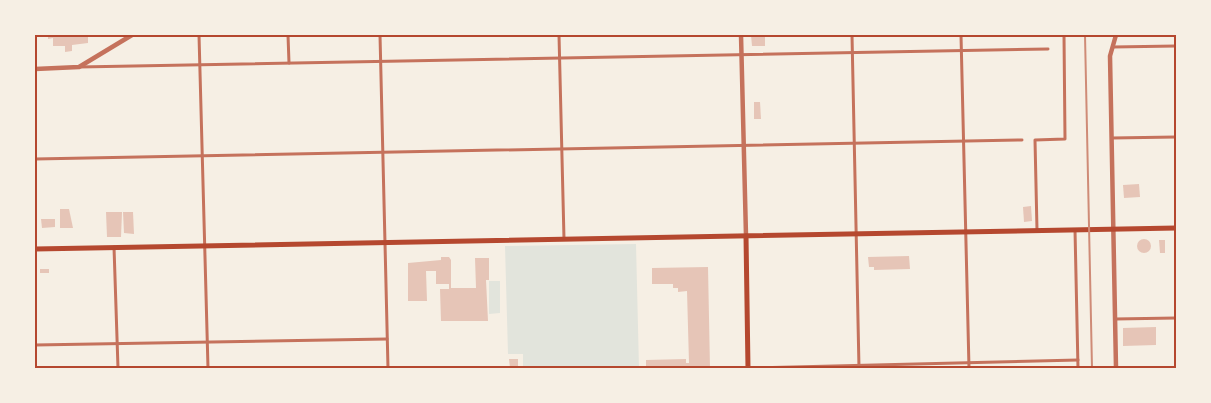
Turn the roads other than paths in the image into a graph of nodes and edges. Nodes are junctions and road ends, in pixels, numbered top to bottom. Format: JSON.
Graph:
{"nodes":[{"id":1,"x":132,"y":35,"type":"edge"},
{"id":2,"x":198,"y":35,"type":"edge"},
{"id":3,"x":288,"y":35,"type":"edge"},
{"id":4,"x":380,"y":35,"type":"edge"},
{"id":5,"x":559,"y":35,"type":"edge"},
{"id":6,"x":741,"y":35,"type":"edge"},
{"id":7,"x":852,"y":35,"type":"edge"},
{"id":8,"x":961,"y":35,"type":"edge"},
{"id":9,"x":1064,"y":35,"type":"edge"},
{"id":10,"x":1116,"y":35,"type":"edge"},
{"id":11,"x":1176,"y":46,"type":"edge"},
{"id":12,"x":1113,"y":47,"type":"junction"},
{"id":13,"x":1048,"y":49,"type":"dead end"},
{"id":14,"x":961,"y":51,"type":"junction"},
{"id":15,"x":852,"y":53,"type":"junction"},
{"id":16,"x":741,"y":55,"type":"junction"},
{"id":17,"x":560,"y":58,"type":"junction"},
{"id":18,"x":380,"y":62,"type":"junction"},
{"id":19,"x":289,"y":64,"type":"junction"},
{"id":20,"x":199,"y":65,"type":"junction"},
{"id":21,"x":79,"y":67,"type":"junction"},
{"id":22,"x":35,"y":69,"type":"edge"},
{"id":23,"x":1176,"y":137,"type":"edge"},
{"id":24,"x":1111,"y":138,"type":"junction"},
{"id":25,"x":1022,"y":140,"type":"dead end"},
{"id":26,"x":963,"y":141,"type":"junction"},
{"id":27,"x":854,"y":143,"type":"junction"},
{"id":28,"x":743,"y":146,"type":"junction"},
{"id":29,"x":562,"y":149,"type":"junction"},
{"id":30,"x":382,"y":153,"type":"junction"},
{"id":31,"x":202,"y":156,"type":"junction"},
{"id":32,"x":35,"y":159,"type":"edge"},
{"id":33,"x":1176,"y":228,"type":"edge"},
{"id":34,"x":1113,"y":229,"type":"junction"},
{"id":35,"x":1037,"y":230,"type":"junction"},
{"id":36,"x":1075,"y":230,"type":"junction"},
{"id":37,"x":965,"y":232,"type":"junction"},
{"id":38,"x":856,"y":234,"type":"junction"},
{"id":39,"x":746,"y":236,"type":"junction"},
{"id":40,"x":564,"y":240,"type":"junction"},
{"id":41,"x":384,"y":242,"type":"junction"},
{"id":42,"x":204,"y":246,"type":"junction"},
{"id":43,"x":114,"y":248,"type":"junction"},
{"id":44,"x":35,"y":249,"type":"edge"},
{"id":45,"x":1176,"y":318,"type":"edge"},
{"id":46,"x":1115,"y":319,"type":"junction"},
{"id":47,"x":387,"y":339,"type":"junction"},
{"id":48,"x":207,"y":342,"type":"junction"},
{"id":49,"x":117,"y":344,"type":"junction"},
{"id":50,"x":35,"y":345,"type":"edge"},
{"id":51,"x":1078,"y":360,"type":"junction"},
{"id":52,"x":968,"y":363,"type":"junction"},
{"id":53,"x":859,"y":367,"type":"edge"},
{"id":54,"x":118,"y":368,"type":"edge"},
{"id":55,"x":208,"y":368,"type":"edge"},
{"id":56,"x":388,"y":368,"type":"edge"},
{"id":57,"x":748,"y":368,"type":"edge"},
{"id":58,"x":969,"y":368,"type":"edge"},
{"id":59,"x":1078,"y":368,"type":"edge"},
{"id":60,"x":1116,"y":368,"type":"edge"}],
"edges":[{"from":1,"to":21,"type":"street"},
{"from":2,"to":20,"type":"street"},
{"from":3,"to":19,"type":"street"},
{"from":4,"to":18,"type":"street"},
{"from":5,"to":17,"type":"street"},
{"from":6,"to":16,"type":"street"},
{"from":7,"to":15,"type":"street"},
{"from":8,"to":14,"type":"street"},
{"from":9,"to":35,"type":"street"},
{"from":10,"to":12,"type":"street"},
{"from":11,"to":12,"type":"street"},
{"from":12,"to":24,"type":"street"},
{"from":13,"to":14,"type":"street"},
{"from":14,"to":15,"type":"street"},
{"from":14,"to":26,"type":"street"},
{"from":15,"to":16,"type":"street"},
{"from":15,"to":27,"type":"street"},
{"from":16,"to":17,"type":"street"},
{"from":16,"to":28,"type":"street"},
{"from":17,"to":18,"type":"street"},
{"from":17,"to":29,"type":"street"},
{"from":18,"to":19,"type":"street"},
{"from":18,"to":30,"type":"street"},
{"from":19,"to":20,"type":"street"},
{"from":20,"to":21,"type":"street"},
{"from":20,"to":31,"type":"street"},
{"from":21,"to":22,"type":"street"},
{"from":23,"to":24,"type":"street"},
{"from":24,"to":34,"type":"street"},
{"from":25,"to":26,"type":"street"},
{"from":26,"to":27,"type":"street"},
{"from":26,"to":37,"type":"street"},
{"from":27,"to":28,"type":"street"},
{"from":27,"to":38,"type":"street"},
{"from":28,"to":29,"type":"street"},
{"from":28,"to":39,"type":"street"},
{"from":29,"to":30,"type":"street"},
{"from":29,"to":40,"type":"street"},
{"from":30,"to":31,"type":"street"},
{"from":30,"to":41,"type":"street"},
{"from":31,"to":32,"type":"street"},
{"from":31,"to":42,"type":"street"},
{"from":33,"to":34,"type":"main road"},
{"from":34,"to":36,"type":"main road"},
{"from":34,"to":46,"type":"street"},
{"from":35,"to":36,"type":"main road"},
{"from":35,"to":37,"type":"main road"},
{"from":36,"to":51,"type":"street"},
{"from":37,"to":38,"type":"main road"},
{"from":37,"to":52,"type":"street"},
{"from":38,"to":39,"type":"main road"},
{"from":38,"to":53,"type":"street"},
{"from":39,"to":40,"type":"main road"},
{"from":39,"to":57,"type":"main road"},
{"from":40,"to":41,"type":"main road"},
{"from":41,"to":42,"type":"main road"},
{"from":41,"to":47,"type":"street"},
{"from":42,"to":43,"type":"main road"},
{"from":42,"to":48,"type":"street"},
{"from":43,"to":44,"type":"main road"},
{"from":43,"to":49,"type":"street"},
{"from":45,"to":46,"type":"street"},
{"from":46,"to":60,"type":"street"},
{"from":47,"to":48,"type":"street"},
{"from":47,"to":56,"type":"street"},
{"from":48,"to":49,"type":"street"},
{"from":48,"to":55,"type":"street"},
{"from":49,"to":50,"type":"street"},
{"from":49,"to":54,"type":"street"},
{"from":51,"to":52,"type":"street"},
{"from":51,"to":59,"type":"street"},
{"from":52,"to":53,"type":"street"},
{"from":52,"to":58,"type":"street"},
{"from":53,"to":57,"type":"street"}]}
